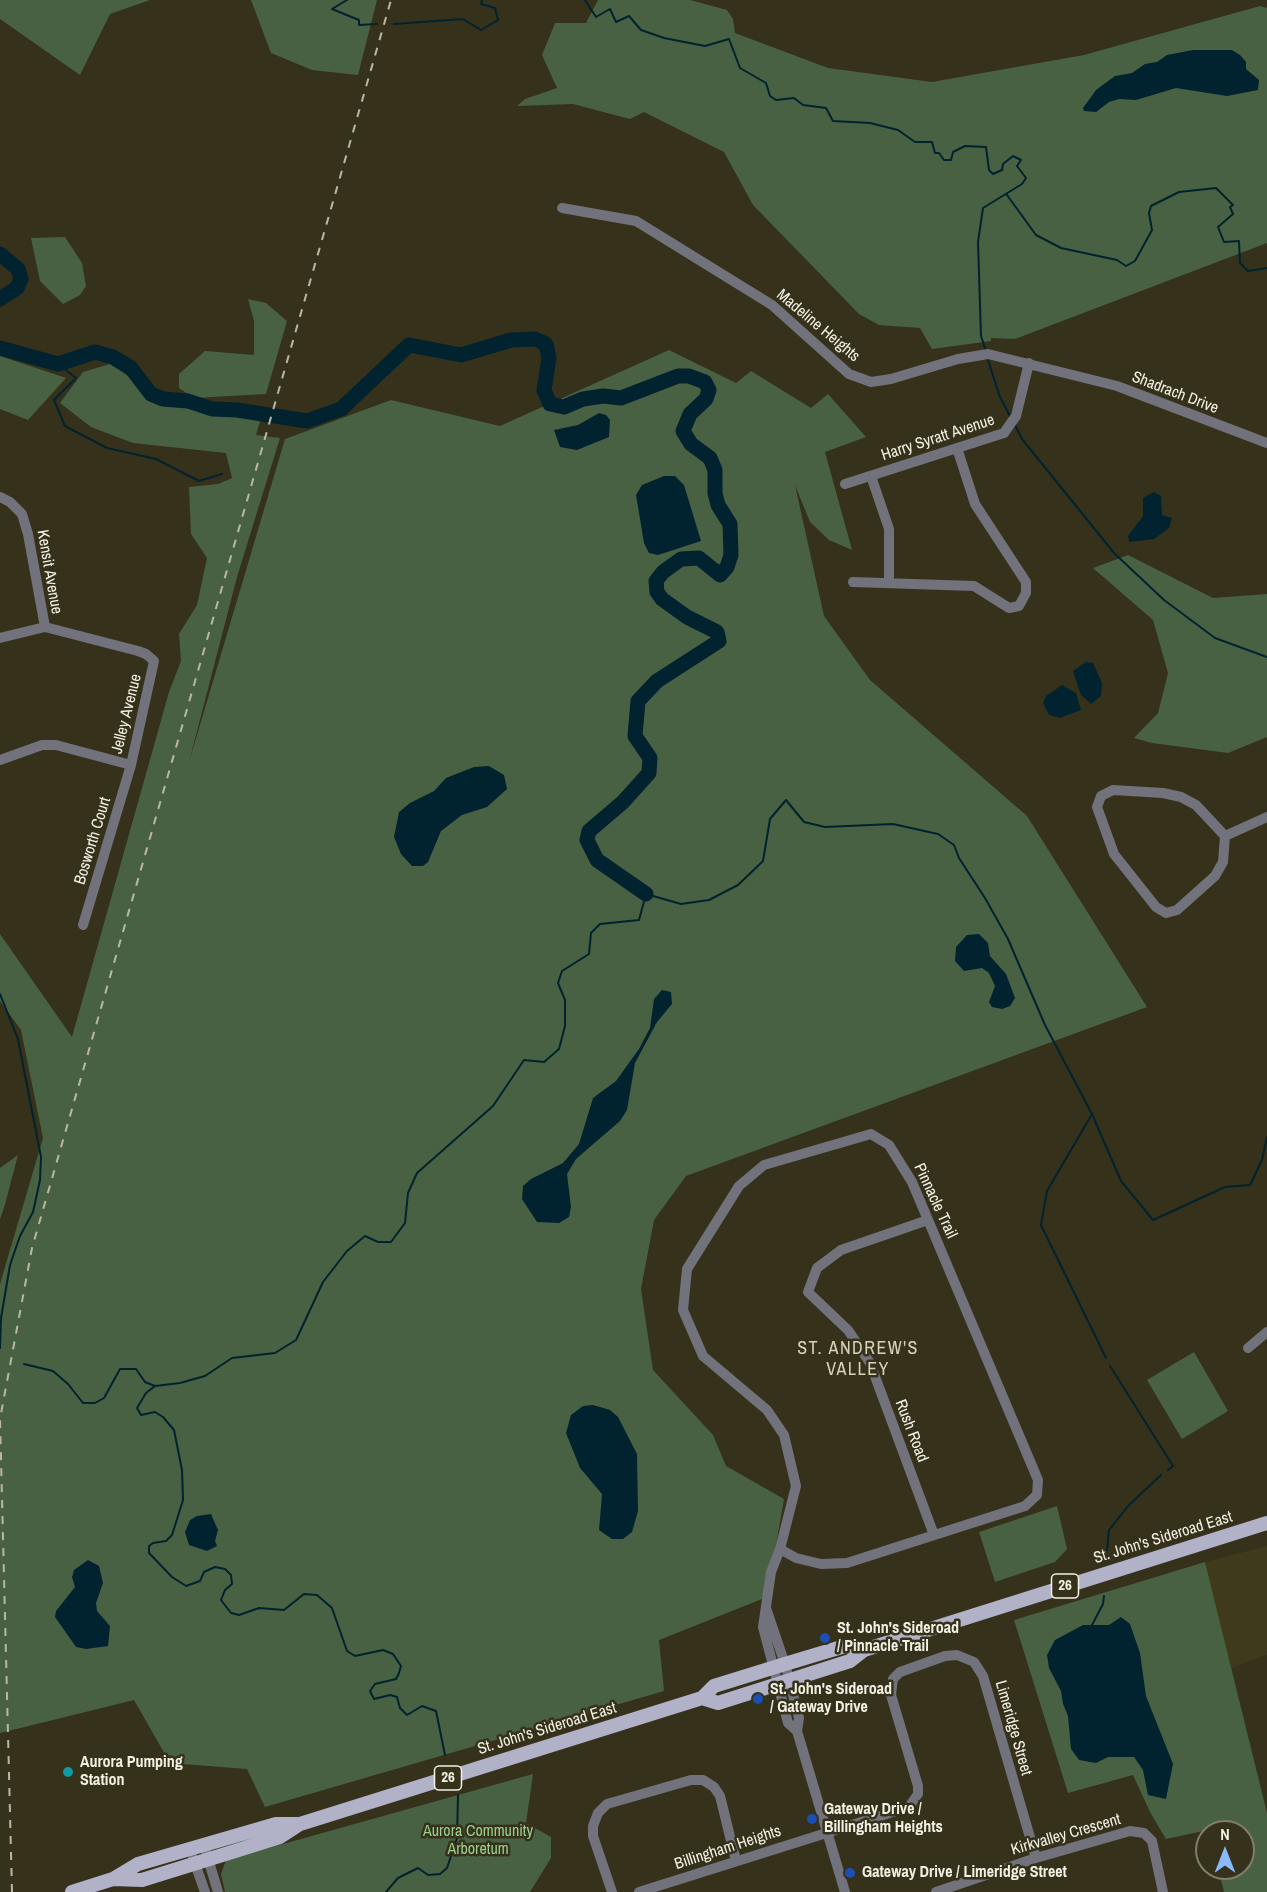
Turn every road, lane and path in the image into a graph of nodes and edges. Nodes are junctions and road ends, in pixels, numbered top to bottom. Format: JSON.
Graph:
{"nodes":[{"id":1,"x":562,"y":208,"type":"dead end"},
{"id":2,"x":1029,"y":363,"type":"junction"},
{"id":3,"x":1072,"y":375,"type":"joint"},
{"id":4,"x":1267,"y":443,"type":"edge"},
{"id":5,"x":957,"y":448,"type":"junction"},
{"id":6,"x":870,"y":476,"type":"junction"},
{"id":7,"x":845,"y":484,"type":"dead end"},
{"id":8,"x":0,"y":498,"type":"edge"},
{"id":9,"x":853,"y":582,"type":"dead end"},
{"id":10,"x":890,"y":583,"type":"junction"},
{"id":11,"x":45,"y":627,"type":"junction"},
{"id":12,"x":0,"y":639,"type":"edge"},
{"id":13,"x":0,"y":760,"type":"edge"},
{"id":14,"x":131,"y":765,"type":"junction"},
{"id":15,"x":1267,"y":817,"type":"edge"},
{"id":16,"x":1225,"y":836,"type":"junction"},
{"id":17,"x":83,"y":925,"type":"dead end"},
{"id":18,"x":928,"y":1220,"type":"junction"},
{"id":19,"x":1267,"y":1332,"type":"edge"},
{"id":20,"x":1248,"y":1348,"type":"dead end"},
{"id":21,"x":1267,"y":1523,"type":"edge"},
{"id":22,"x":934,"y":1535,"type":"junction"},
{"id":23,"x":780,"y":1549,"type":"junction"},
{"id":24,"x":864,"y":1650,"type":"junction"},
{"id":25,"x":779,"y":1666,"type":"junction"},
{"id":26,"x":783,"y":1682,"type":"junction"},
{"id":27,"x":702,"y":1698,"type":"junction"},
{"id":28,"x":300,"y":1824,"type":"junction"},
{"id":29,"x":827,"y":1831,"type":"junction"},
{"id":30,"x":191,"y":1849,"type":"junction"},
{"id":31,"x":1036,"y":1858,"type":"junction"},
{"id":32,"x":736,"y":1861,"type":"junction"},
{"id":33,"x":196,"y":1864,"type":"junction"},
{"id":34,"x":113,"y":1879,"type":"junction"},
{"id":35,"x":72,"y":1892,"type":"edge"},
{"id":36,"x":205,"y":1892,"type":"edge"},
{"id":37,"x":218,"y":1892,"type":"edge"},
{"id":38,"x":612,"y":1892,"type":"edge"},
{"id":39,"x":639,"y":1892,"type":"edge"},
{"id":40,"x":845,"y":1892,"type":"edge"},
{"id":41,"x":936,"y":1892,"type":"edge"},
{"id":42,"x":1163,"y":1892,"type":"edge"}],
"edges":[{"from":1,"to":2,"type":"street","name":"Madeline Heights"},
{"from":2,"to":3,"type":"street","name":"Madeline Heights"},
{"from":2,"to":5,"type":"street","name":"Harry Syratt Avenue"},
{"from":3,"to":4,"type":"street","name":"Shadrach Drive"},
{"from":5,"to":6,"type":"street","name":"Harry Syratt Avenue"},
{"from":5,"to":10,"type":"street"},
{"from":6,"to":7,"type":"street","name":"Harry Syratt Avenue"},
{"from":6,"to":10,"type":"street"},
{"from":8,"to":11,"type":"street","name":"Kensit Avenue"},
{"from":9,"to":10,"type":"street"},
{"from":11,"to":12,"type":"street","name":"Jelley Avenue"},
{"from":11,"to":14,"type":"street","name":"Jelley Avenue"},
{"from":13,"to":14,"type":"street","name":"Jelley Avenue"},
{"from":14,"to":17,"type":"street","name":"Bosworth Court"},
{"from":15,"to":16,"type":"street"},
{"from":16,"to":16,"type":"street"},
{"from":18,"to":22,"type":"street","name":"Pinnacle Trail"},
{"from":18,"to":22,"type":"street","name":"Rush Road"},
{"from":18,"to":23,"type":"street","name":"Pinnacle Trail"},
{"from":19,"to":20,"type":"street"},
{"from":21,"to":24,"type":"main road","name":"St. John's Sideroad East","number":"26"},
{"from":22,"to":23,"type":"street","name":"Pinnacle Trail"},
{"from":23,"to":25,"type":"street","name":"Pinnacle Trail"},
{"from":24,"to":25,"type":"main road","name":"St. John's Sideroad East","number":"26"},
{"from":24,"to":26,"type":"main road","name":"St. John's Sideroad East","number":"26"},
{"from":25,"to":26,"type":"street","name":"Pinnacle Trail"},
{"from":25,"to":27,"type":"main road","name":"St. John's Sideroad East","number":"26"},
{"from":26,"to":27,"type":"main road","name":"St. John's Sideroad East","number":"26"},
{"from":26,"to":29,"type":"street","name":"Pinnacle Trail"},
{"from":27,"to":28,"type":"main road","name":"St. John's Sideroad East","number":"26"},
{"from":28,"to":30,"type":"main road","name":"St. John's Sideroad East","number":"26"},
{"from":28,"to":33,"type":"main road","name":"St. John's Sideroad East","number":"26"},
{"from":29,"to":31,"type":"street","name":"Limeridge Street"},
{"from":29,"to":32,"type":"street","name":"Billingham Heights"},
{"from":29,"to":40,"type":"street","name":"Pinnacle Trail"},
{"from":30,"to":33,"type":"street"},
{"from":30,"to":34,"type":"main road","name":"St. John's Sideroad East"},
{"from":31,"to":41,"type":"street","name":"Kirkvalley Crescent"},
{"from":31,"to":42,"type":"street","name":"Kirkvalley Crescent"},
{"from":32,"to":38,"type":"street"},
{"from":32,"to":39,"type":"street","name":"Billingham Heights"},
{"from":33,"to":34,"type":"main road","name":"St. John's Sideroad East"},
{"from":33,"to":36,"type":"street"},
{"from":33,"to":37,"type":"street"},
{"from":34,"to":35,"type":"main road","name":"St. John's Sideroad East"}]}
